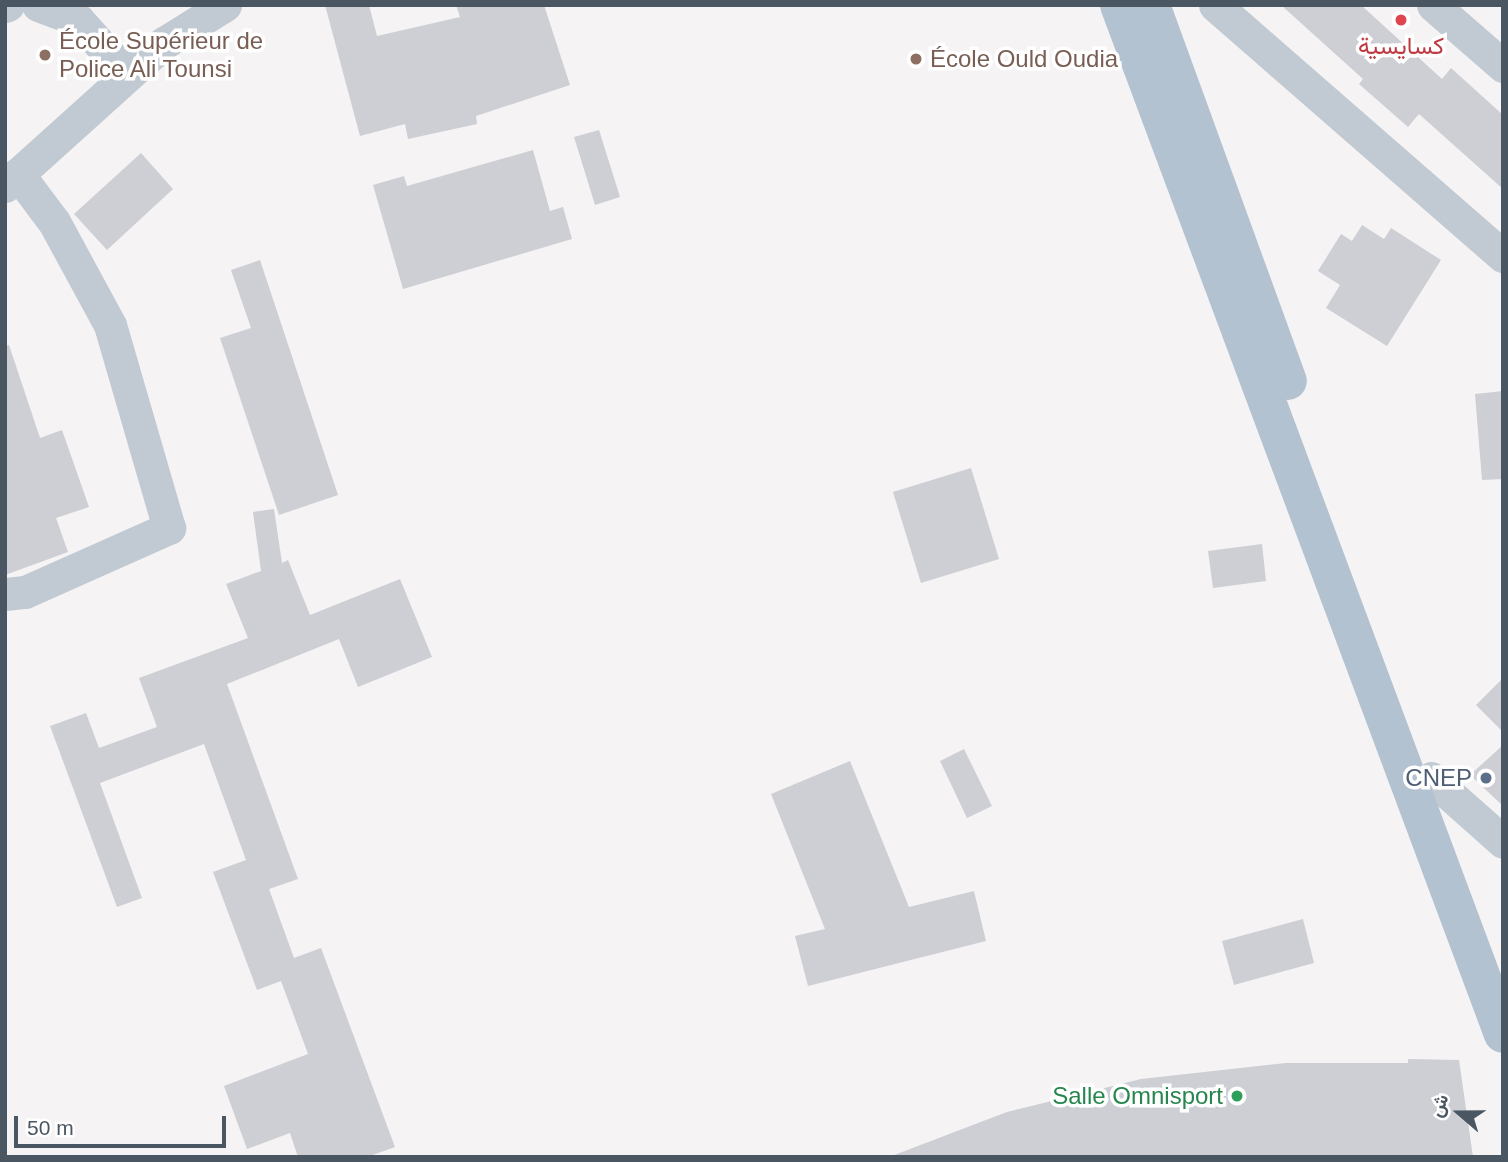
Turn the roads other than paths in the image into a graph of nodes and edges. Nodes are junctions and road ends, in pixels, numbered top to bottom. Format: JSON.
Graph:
{"nodes":[{"id":1,"x":38,"y":5,"type":"edge"},
{"id":2,"x":225,"y":5,"type":"edge"},
{"id":3,"x":1100,"y":5,"type":"edge"},
{"id":4,"x":1215,"y":5,"type":"edge"},
{"id":5,"x":1433,"y":5,"type":"edge"},
{"id":6,"x":1146,"y":13,"type":"edge"},
{"id":7,"x":1503,"y":66,"type":"edge"},
{"id":8,"x":127,"y":74,"type":"junction"},
{"id":9,"x":12,"y":180,"type":"edge"},
{"id":10,"x":1503,"y":256,"type":"edge"},
{"id":11,"x":5,"y":594,"type":"edge"},
{"id":12,"x":1431,"y":778,"type":"junction"},
{"id":13,"x":1503,"y":842,"type":"edge"},
{"id":14,"x":1503,"y":975,"type":"edge"},
{"id":15,"x":1503,"y":1034,"type":"edge"}],
"edges":[{"from":1,"to":8,"type":"street"},
{"from":2,"to":8,"type":"street"},
{"from":3,"to":6,"type":"street"},
{"from":4,"to":10,"type":"street"},
{"from":5,"to":7,"type":"street"},
{"from":6,"to":12,"type":"main road"},
{"from":6,"to":15,"type":"main road"},
{"from":8,"to":9,"type":"street"},
{"from":9,"to":11,"type":"street"},
{"from":12,"to":13,"type":"street"},
{"from":12,"to":14,"type":"main road"}]}
